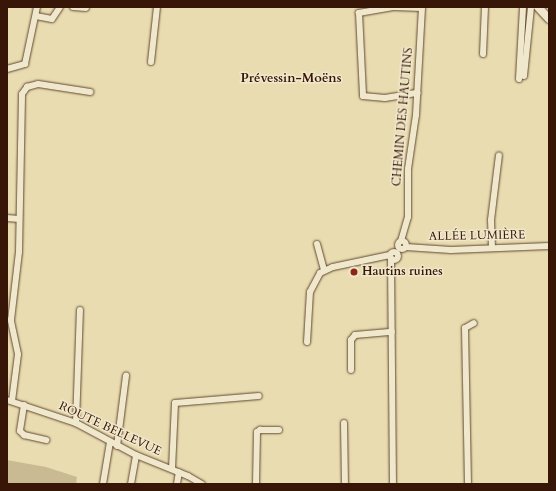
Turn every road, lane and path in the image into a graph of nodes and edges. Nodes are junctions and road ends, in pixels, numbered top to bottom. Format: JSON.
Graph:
{"nodes":[{"id":1,"x":37,"y":7,"type":"edge"},
{"id":2,"x":60,"y":7,"type":"edge"},
{"id":3,"x":73,"y":7,"type":"edge"},
{"id":4,"x":157,"y":7,"type":"edge"},
{"id":5,"x":394,"y":7,"type":"edge"},
{"id":6,"x":485,"y":7,"type":"edge"},
{"id":7,"x":523,"y":7,"type":"edge"},
{"id":8,"x":531,"y":7,"type":"edge"},
{"id":9,"x":538,"y":7,"type":"edge"},
{"id":10,"x":86,"y":8,"type":"dead end"},
{"id":11,"x":422,"y":8,"type":"edge"},
{"id":12,"x":36,"y":16,"type":"junction"},
{"id":13,"x":549,"y":19,"type":"edge"},
{"id":14,"x":483,"y":54,"type":"dead end"},
{"id":15,"x":151,"y":62,"type":"dead end"},
{"id":16,"x":7,"y":68,"type":"edge"},
{"id":17,"x":90,"y":92,"type":"dead end"},
{"id":18,"x":418,"y":93,"type":"junction"},
{"id":19,"x":499,"y":155,"type":"dead end"},
{"id":20,"x":7,"y":218,"type":"edge"},
{"id":21,"x":19,"y":218,"type":"junction"},
{"id":22,"x":317,"y":244,"type":"dead end"},
{"id":23,"x":403,"y":245,"type":"junction"},
{"id":24,"x":549,"y":246,"type":"edge"},
{"id":25,"x":492,"y":248,"type":"junction"},
{"id":26,"x":394,"y":256,"type":"junction"},
{"id":27,"x":324,"y":270,"type":"junction"},
{"id":28,"x":80,"y":310,"type":"dead end"},
{"id":29,"x":474,"y":323,"type":"dead end"},
{"id":30,"x":9,"y":324,"type":"edge"},
{"id":31,"x":392,"y":332,"type":"junction"},
{"id":32,"x":307,"y":342,"type":"dead end"},
{"id":33,"x":351,"y":370,"type":"dead end"},
{"id":34,"x":126,"y":376,"type":"dead end"},
{"id":35,"x":259,"y":396,"type":"dead end"},
{"id":36,"x":9,"y":400,"type":"edge"},
{"id":37,"x":24,"y":405,"type":"junction"},
{"id":38,"x":76,"y":423,"type":"junction"},
{"id":39,"x":344,"y":423,"type":"dead end"},
{"id":40,"x":279,"y":430,"type":"dead end"},
{"id":41,"x":46,"y":440,"type":"dead end"},
{"id":42,"x":110,"y":442,"type":"junction"},
{"id":43,"x":116,"y":446,"type":"junction"},
{"id":44,"x":136,"y":455,"type":"junction"},
{"id":45,"x":172,"y":469,"type":"junction"},
{"id":46,"x":179,"y":472,"type":"junction"},
{"id":47,"x":102,"y":484,"type":"edge"},
{"id":48,"x":131,"y":484,"type":"edge"},
{"id":49,"x":177,"y":484,"type":"edge"},
{"id":50,"x":202,"y":484,"type":"edge"},
{"id":51,"x":256,"y":484,"type":"edge"},
{"id":52,"x":345,"y":484,"type":"edge"},
{"id":53,"x":394,"y":484,"type":"edge"},
{"id":54,"x":468,"y":484,"type":"edge"}],
"edges":[{"from":1,"to":12,"type":"street"},
{"from":2,"to":12,"type":"street"},
{"from":3,"to":10,"type":"street"},
{"from":4,"to":15,"type":"street"},
{"from":5,"to":11,"type":"street"},
{"from":5,"to":18,"type":"street"},
{"from":6,"to":14,"type":"street"},
{"from":7,"to":8,"type":"street"},
{"from":9,"to":13,"type":"main road"},
{"from":11,"to":18,"type":"street","name":"CHEMIN DES HAUTINS"},
{"from":12,"to":16,"type":"street"},
{"from":17,"to":21,"type":"street"},
{"from":18,"to":23,"type":"street","name":"CHEMIN DES HAUTINS"},
{"from":19,"to":25,"type":"street"},
{"from":20,"to":21,"type":"street"},
{"from":21,"to":30,"type":"street"},
{"from":22,"to":27,"type":"street"},
{"from":23,"to":25,"type":"street","name":"ALLÉE LUMIÈRE"},
{"from":23,"to":26,"type":"street"},
{"from":24,"to":25,"type":"street","name":"ALLÉE LUMIÈRE"},
{"from":26,"to":27,"type":"street"},
{"from":26,"to":31,"type":"street"},
{"from":27,"to":32,"type":"street"},
{"from":28,"to":38,"type":"street"},
{"from":29,"to":54,"type":"street"},
{"from":30,"to":36,"type":"street"},
{"from":31,"to":33,"type":"street"},
{"from":31,"to":53,"type":"street"},
{"from":34,"to":43,"type":"street"},
{"from":35,"to":45,"type":"street"},
{"from":36,"to":37,"type":"street","name":"ROUTE BELLEVUE"},
{"from":37,"to":38,"type":"street","name":"ROUTE BELLEVUE"},
{"from":37,"to":41,"type":"street"},
{"from":38,"to":42,"type":"street","name":"ROUTE BELLEVUE"},
{"from":39,"to":52,"type":"street"},
{"from":40,"to":51,"type":"street"},
{"from":42,"to":43,"type":"street","name":"ROUTE BELLEVUE"},
{"from":42,"to":47,"type":"street"},
{"from":43,"to":44,"type":"street","name":"ROUTE BELLEVUE"},
{"from":44,"to":45,"type":"street","name":"ROUTE BELLEVUE"},
{"from":44,"to":48,"type":"street"},
{"from":45,"to":46,"type":"street","name":"ROUTE BELLEVUE"},
{"from":46,"to":49,"type":"street"},
{"from":46,"to":50,"type":"street","name":"ROUTE BELLEVUE"}]}
